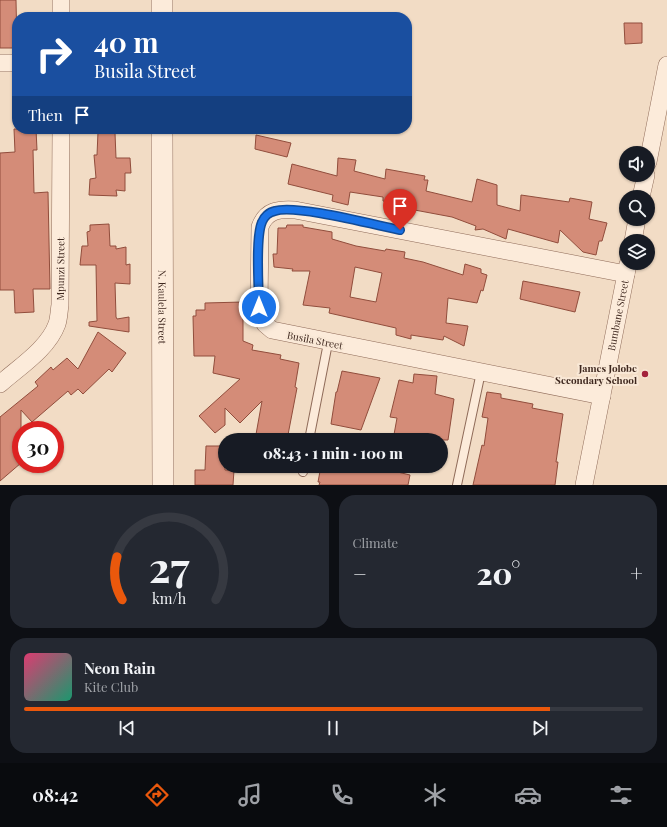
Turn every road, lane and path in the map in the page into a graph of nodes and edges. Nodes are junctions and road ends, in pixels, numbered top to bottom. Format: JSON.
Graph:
{"nodes":[{"id":1,"x":61,"y":0,"type":"edge"},
{"id":2,"x":162,"y":0,"type":"edge"},
{"id":3,"x":61,"y":12,"type":"edge"},
{"id":4,"x":162,"y":12,"type":"edge"},
{"id":5,"x":0,"y":63,"type":"edge"},
{"id":6,"x":12,"y":63,"type":"edge"},
{"id":7,"x":667,"y":65,"type":"edge"},
{"id":8,"x":60,"y":134,"type":"edge"},
{"id":9,"x":162,"y":134,"type":"edge"},
{"id":10,"x":651,"y":146,"type":"edge"},
{"id":11,"x":619,"y":268,"type":"edge"},
{"id":12,"x":627,"y":270,"type":"edge"},
{"id":13,"x":328,"y":343,"type":"junction"},
{"id":14,"x":481,"y":372,"type":"junction"},
{"id":15,"x":0,"y":384,"type":"edge"},
{"id":16,"x":602,"y":396,"type":"junction"},
{"id":17,"x":310,"y":433,"type":"edge"},
{"id":18,"x":163,"y":485,"type":"edge"},
{"id":19,"x":457,"y":485,"type":"edge"},
{"id":20,"x":584,"y":485,"type":"edge"}],
"edges":[{"from":1,"to":3,"type":"street"},
{"from":2,"to":4,"type":"street"},
{"from":5,"to":6,"type":"street"},
{"from":7,"to":10,"type":"street"},
{"from":8,"to":15,"type":"street","name":"Mpunzi Street"},
{"from":9,"to":18,"type":"street","name":"N. Kaulela Street"},
{"from":11,"to":13,"type":"street","name":"Busila Street"},
{"from":12,"to":16,"type":"street","name":"Bumbane Street"},
{"from":13,"to":14,"type":"street","name":"Busila Street"},
{"from":13,"to":17,"type":"lane"},
{"from":14,"to":16,"type":"street","name":"Busila Street"},
{"from":14,"to":19,"type":"lane"},
{"from":16,"to":20,"type":"street","name":"Bumbane Street"}]}
